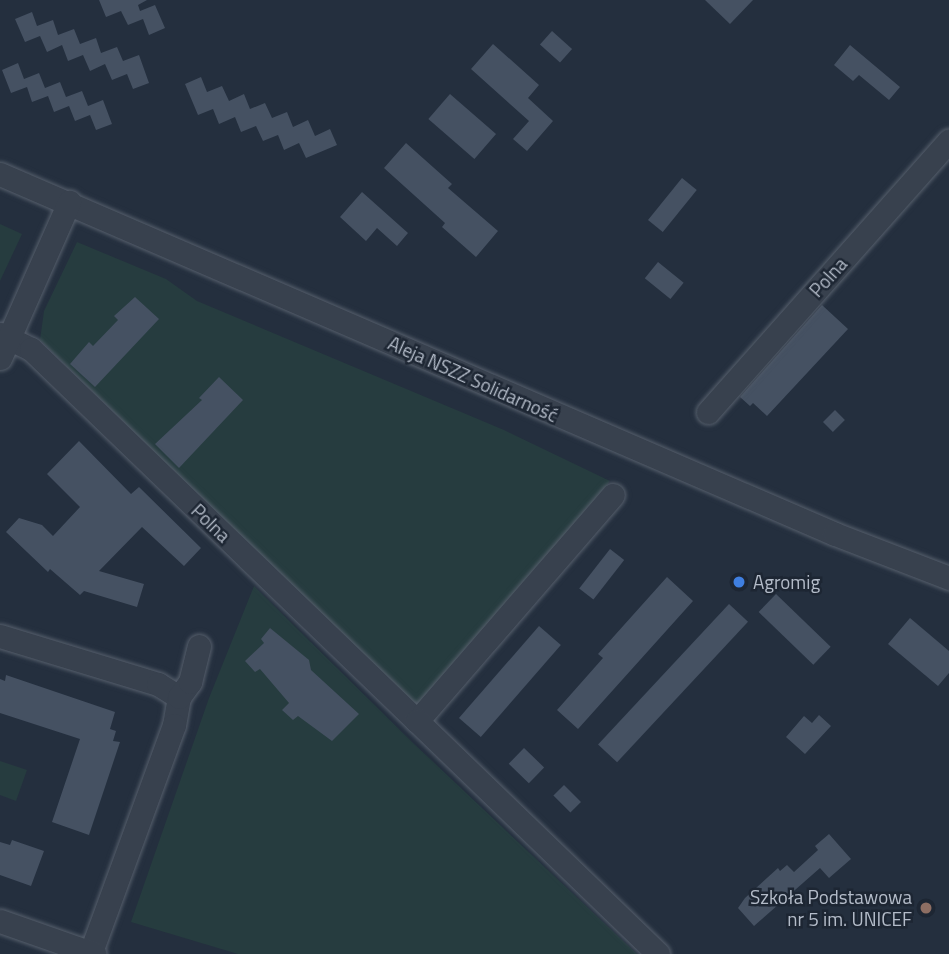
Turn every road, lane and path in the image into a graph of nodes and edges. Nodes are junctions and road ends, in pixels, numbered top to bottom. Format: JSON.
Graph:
{"nodes":[{"id":1,"x":949,"y":141,"type":"edge"},
{"id":2,"x":0,"y":174,"type":"edge"},
{"id":3,"x":69,"y":202,"type":"junction"},
{"id":4,"x":2,"y":343,"type":"edge"},
{"id":5,"x":708,"y":412,"type":"dead end"},
{"id":6,"x":613,"y":495,"type":"dead end"},
{"id":7,"x":949,"y":578,"type":"edge"},
{"id":8,"x":0,"y":636,"type":"edge"},
{"id":9,"x":199,"y":646,"type":"dead end"},
{"id":10,"x":179,"y":697,"type":"junction"},
{"id":11,"x":417,"y":721,"type":"junction"},
{"id":12,"x":0,"y":921,"type":"edge"},
{"id":13,"x":91,"y":954,"type":"edge"},
{"id":14,"x":658,"y":954,"type":"edge"}],
"edges":[{"from":1,"to":5,"type":"street","name":"Polna"},
{"from":2,"to":3,"type":"street","name":"Aleja NSZZ Solidarność"},
{"from":3,"to":4,"type":"street"},
{"from":3,"to":7,"type":"street","name":"Aleja NSZZ Solidarność"},
{"from":4,"to":11,"type":"street","name":"Polna"},
{"from":6,"to":11,"type":"street"},
{"from":8,"to":10,"type":"street"},
{"from":9,"to":10,"type":"street"},
{"from":10,"to":13,"type":"street"},
{"from":11,"to":14,"type":"street","name":"Polna"},
{"from":12,"to":13,"type":"street"}]}
